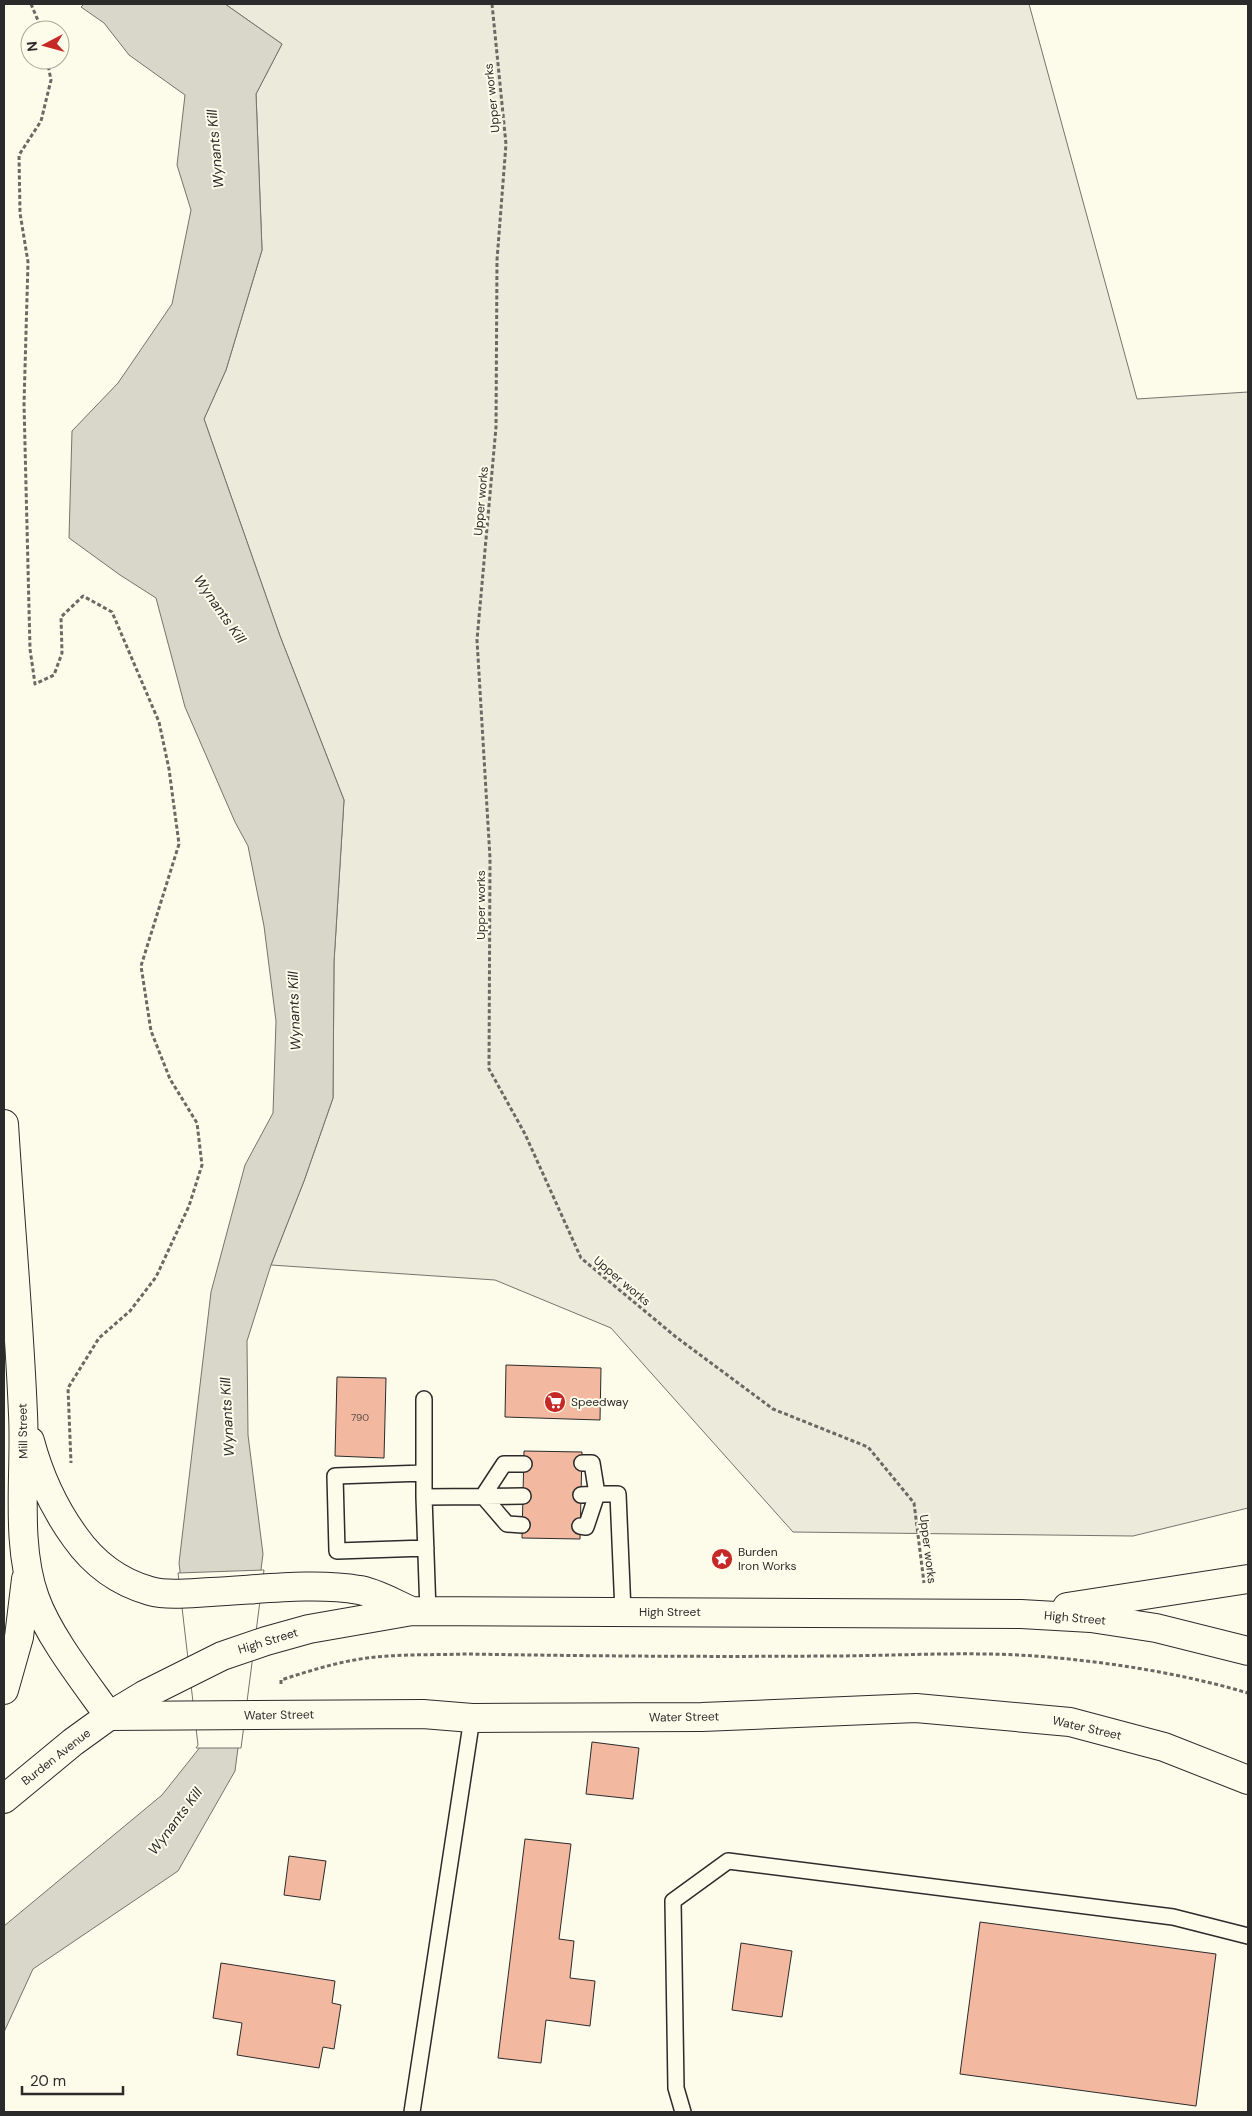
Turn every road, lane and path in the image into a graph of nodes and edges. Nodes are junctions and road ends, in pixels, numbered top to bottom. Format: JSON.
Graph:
{"nodes":[{"id":1,"x":31,"y":4,"type":"edge"},
{"id":2,"x":492,"y":4,"type":"edge"},
{"id":3,"x":38,"y":20,"type":"edge"},
{"id":4,"x":49,"y":70,"type":"edge"},
{"id":5,"x":4,"y":1124,"type":"edge"},
{"id":6,"x":424,"y":1399,"type":"dead end"},
{"id":7,"x":23,"y":1415,"type":"junction"},
{"id":8,"x":582,"y":1463,"type":"dead end"},
{"id":9,"x":524,"y":1464,"type":"dead end"},
{"id":10,"x":72,"y":1468,"type":"dead end"},
{"id":11,"x":424,"y":1473,"type":"junction"},
{"id":12,"x":597,"y":1494,"type":"junction"},
{"id":13,"x":581,"y":1495,"type":"dead end"},
{"id":14,"x":483,"y":1496,"type":"junction"},
{"id":15,"x":523,"y":1496,"type":"dead end"},
{"id":16,"x":424,"y":1497,"type":"junction"},
{"id":17,"x":522,"y":1525,"type":"dead end"},
{"id":18,"x":580,"y":1526,"type":"dead end"},
{"id":19,"x":426,"y":1548,"type":"junction"},
{"id":20,"x":27,"y":1568,"type":"junction"},
{"id":21,"x":1248,"y":1579,"type":"edge"},
{"id":22,"x":420,"y":1612,"type":"junction"},
{"id":23,"x":623,"y":1612,"type":"junction"},
{"id":24,"x":928,"y":1614,"type":"junction"},
{"id":25,"x":1021,"y":1614,"type":"junction"},
{"id":26,"x":1248,"y":1651,"type":"edge"},
{"id":27,"x":4,"y":1690,"type":"edge"},
{"id":28,"x":1248,"y":1693,"type":"edge"},
{"id":29,"x":278,"y":1715,"type":"junction"},
{"id":30,"x":109,"y":1716,"type":"junction"},
{"id":31,"x":472,"y":1718,"type":"junction"},
{"id":32,"x":1248,"y":1780,"type":"edge"},
{"id":33,"x":4,"y":1799,"type":"edge"},
{"id":34,"x":1248,"y":1936,"type":"edge"},
{"id":35,"x":412,"y":2112,"type":"edge"},
{"id":36,"x":683,"y":2112,"type":"edge"}],
"edges":[{"from":1,"to":3,"type":"path"},
{"from":2,"to":24,"type":"path","name":"Upper works"},
{"from":4,"to":10,"type":"path"},
{"from":5,"to":7,"type":"main road","name":"Mill Street"},
{"from":6,"to":11,"type":"lane"},
{"from":7,"to":20,"type":"main road","name":"Mill Street"},
{"from":7,"to":22,"type":"main road"},
{"from":8,"to":12,"type":"lane"},
{"from":9,"to":14,"type":"lane"},
{"from":11,"to":16,"type":"lane"},
{"from":11,"to":19,"type":"lane"},
{"from":12,"to":13,"type":"lane"},
{"from":12,"to":18,"type":"lane"},
{"from":12,"to":23,"type":"lane"},
{"from":14,"to":15,"type":"lane"},
{"from":14,"to":16,"type":"lane"},
{"from":14,"to":17,"type":"lane"},
{"from":16,"to":19,"type":"lane"},
{"from":19,"to":22,"type":"lane"},
{"from":20,"to":27,"type":"main road"},
{"from":20,"to":30,"type":"main road","name":"Mill Street"},
{"from":21,"to":25,"type":"main road"},
{"from":22,"to":23,"type":"main road","name":"High Street"},
{"from":22,"to":30,"type":"main road","name":"High Street"},
{"from":23,"to":24,"type":"main road","name":"High Street"},
{"from":24,"to":25,"type":"main road","name":"High Street"},
{"from":25,"to":26,"type":"main road","name":"High Street"},
{"from":28,"to":29,"type":"path"},
{"from":29,"to":30,"type":"main road","name":"Water Street"},
{"from":29,"to":31,"type":"main road","name":"Water Street"},
{"from":30,"to":33,"type":"main road","name":"Burden Avenue"},
{"from":31,"to":32,"type":"main road","name":"Water Street"},
{"from":31,"to":35,"type":"lane"},
{"from":34,"to":36,"type":"lane"}]}
